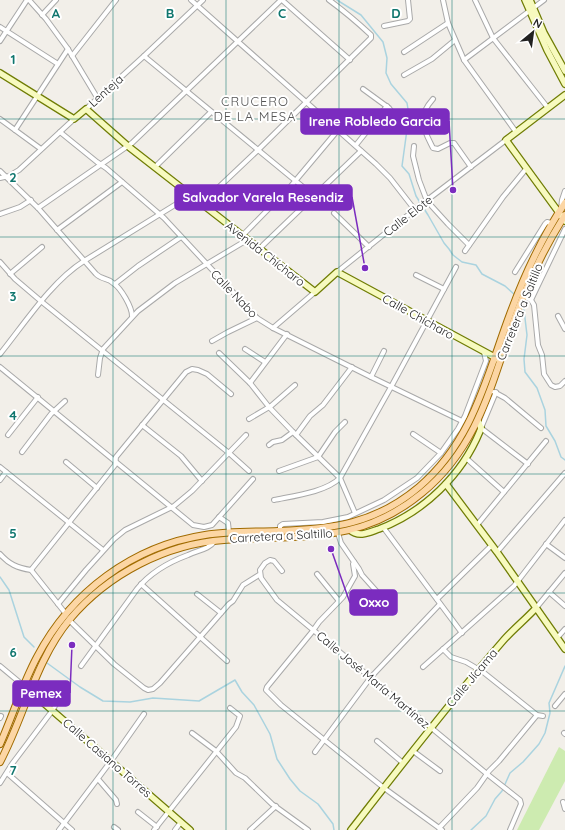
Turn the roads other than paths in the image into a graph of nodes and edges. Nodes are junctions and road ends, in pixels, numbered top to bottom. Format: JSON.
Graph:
{"nodes":[{"id":1,"x":28,"y":0,"type":"edge"},
{"id":2,"x":56,"y":0,"type":"edge"},
{"id":3,"x":116,"y":0,"type":"edge"},
{"id":4,"x":191,"y":0,"type":"edge"},
{"id":5,"x":203,"y":0,"type":"edge"},
{"id":6,"x":282,"y":0,"type":"edge"},
{"id":7,"x":329,"y":0,"type":"edge"},
{"id":8,"x":408,"y":0,"type":"edge"},
{"id":9,"x":443,"y":0,"type":"edge"},
{"id":10,"x":475,"y":0,"type":"edge"},
{"id":11,"x":525,"y":0,"type":"edge"},
{"id":12,"x":530,"y":0,"type":"edge"},
{"id":13,"x":544,"y":0,"type":"edge"},
{"id":14,"x":197,"y":5,"type":"junction"},
{"id":15,"x":532,"y":10,"type":"junction"},
{"id":16,"x":42,"y":15,"type":"junction"},
{"id":17,"x":448,"y":23,"type":"junction"},
{"id":18,"x":384,"y":26,"type":"dead end"},
{"id":19,"x":0,"y":27,"type":"edge"},
{"id":20,"x":6,"y":31,"type":"junction"},
{"id":21,"x":542,"y":34,"type":"junction"},
{"id":22,"x":493,"y":38,"type":"junction"},
{"id":23,"x":455,"y":40,"type":"junction"},
{"id":24,"x":238,"y":41,"type":"junction"},
{"id":25,"x":0,"y":42,"type":"edge"},
{"id":26,"x":68,"y":49,"type":"junction"},
{"id":27,"x":404,"y":52,"type":"dead end"},
{"id":28,"x":72,"y":56,"type":"junction"},
{"id":29,"x":144,"y":56,"type":"junction"},
{"id":30,"x":350,"y":60,"type":"junction"},
{"id":31,"x":464,"y":60,"type":"junction"},
{"id":32,"x":58,"y":64,"type":"junction"},
{"id":33,"x":565,"y":71,"type":"edge"},
{"id":34,"x":0,"y":73,"type":"edge"},
{"id":35,"x":404,"y":75,"type":"dead end"},
{"id":36,"x":565,"y":84,"type":"edge"},
{"id":37,"x":363,"y":89,"type":"dead end"},
{"id":38,"x":186,"y":91,"type":"junction"},
{"id":39,"x":565,"y":95,"type":"edge"},
{"id":40,"x":37,"y":97,"type":"junction"},
{"id":41,"x":98,"y":99,"type":"junction"},
{"id":42,"x":433,"y":99,"type":"dead end"},
{"id":43,"x":307,"y":102,"type":"junction"},
{"id":44,"x":387,"y":106,"type":"junction"},
{"id":45,"x":548,"y":108,"type":"junction"},
{"id":46,"x":86,"y":109,"type":"junction"},
{"id":47,"x":210,"y":112,"type":"junction"},
{"id":48,"x":0,"y":119,"type":"edge"},
{"id":49,"x":74,"y":120,"type":"junction"},
{"id":50,"x":399,"y":122,"type":"dead end"},
{"id":51,"x":15,"y":130,"type":"junction"},
{"id":52,"x":338,"y":130,"type":"junction"},
{"id":53,"x":60,"y":132,"type":"junction"},
{"id":54,"x":516,"y":132,"type":"junction"},
{"id":55,"x":506,"y":140,"type":"junction"},
{"id":56,"x":356,"y":145,"type":"junction"},
{"id":57,"x":414,"y":146,"type":"dead end"},
{"id":58,"x":129,"y":147,"type":"junction"},
{"id":59,"x":41,"y":149,"type":"junction"},
{"id":60,"x":362,"y":150,"type":"junction"},
{"id":61,"x":257,"y":151,"type":"junction"},
{"id":62,"x":101,"y":165,"type":"junction"},
{"id":63,"x":155,"y":167,"type":"junction"},
{"id":64,"x":471,"y":167,"type":"junction"},
{"id":65,"x":526,"y":169,"type":"junction"},
{"id":66,"x":0,"y":170,"type":"edge"},
{"id":67,"x":6,"y":177,"type":"junction"},
{"id":68,"x":0,"y":178,"type":"edge"},
{"id":69,"x":295,"y":181,"type":"junction"},
{"id":70,"x":122,"y":182,"type":"junction"},
{"id":71,"x":565,"y":191,"type":"edge"},
{"id":72,"x":191,"y":195,"type":"junction"},
{"id":73,"x":314,"y":196,"type":"junction"},
{"id":74,"x":31,"y":200,"type":"junction"},
{"id":75,"x":426,"y":201,"type":"junction"},
{"id":76,"x":201,"y":204,"type":"junction"},
{"id":77,"x":38,"y":208,"type":"junction"},
{"id":78,"x":417,"y":208,"type":"junction"},
{"id":79,"x":562,"y":208,"type":"edge"},
{"id":80,"x":334,"y":213,"type":"dead end"},
{"id":81,"x":0,"y":214,"type":"edge"},
{"id":82,"x":160,"y":214,"type":"junction"},
{"id":83,"x":564,"y":218,"type":"edge"},
{"id":84,"x":552,"y":223,"type":"junction"},
{"id":85,"x":565,"y":229,"type":"edge"},
{"id":86,"x":57,"y":230,"type":"junction"},
{"id":87,"x":181,"y":237,"type":"junction"},
{"id":88,"x":245,"y":238,"type":"junction"},
{"id":89,"x":470,"y":245,"type":"junction"},
{"id":90,"x":42,"y":247,"type":"dead end"},
{"id":91,"x":369,"y":247,"type":"junction"},
{"id":92,"x":259,"y":249,"type":"junction"},
{"id":93,"x":465,"y":251,"type":"dead end"},
{"id":94,"x":84,"y":261,"type":"junction"},
{"id":95,"x":1,"y":265,"type":"edge"},
{"id":96,"x":206,"y":265,"type":"junction"},
{"id":97,"x":456,"y":267,"type":"dead end"},
{"id":98,"x":337,"y":272,"type":"junction"},
{"id":99,"x":515,"y":272,"type":"dead end"},
{"id":100,"x":10,"y":274,"type":"junction"},
{"id":101,"x":416,"y":275,"type":"dead end"},
{"id":102,"x":115,"y":284,"type":"junction"},
{"id":103,"x":444,"y":289,"type":"junction"},
{"id":104,"x":315,"y":292,"type":"junction"},
{"id":105,"x":521,"y":296,"type":"junction"},
{"id":106,"x":531,"y":300,"type":"junction"},
{"id":107,"x":42,"y":302,"type":"junction"},
{"id":108,"x":132,"y":316,"type":"junction"},
{"id":109,"x":558,"y":316,"type":"dead end"},
{"id":110,"x":257,"y":318,"type":"junction"},
{"id":111,"x":427,"y":321,"type":"junction"},
{"id":112,"x":274,"y":328,"type":"junction"},
{"id":113,"x":565,"y":329,"type":"edge"},
{"id":114,"x":287,"y":334,"type":"junction"},
{"id":115,"x":212,"y":342,"type":"dead end"},
{"id":116,"x":245,"y":349,"type":"dead end"},
{"id":117,"x":102,"y":351,"type":"junction"},
{"id":118,"x":384,"y":351,"type":"dead end"},
{"id":119,"x":484,"y":352,"type":"junction"},
{"id":120,"x":219,"y":353,"type":"dead end"},
{"id":121,"x":0,"y":354,"type":"edge"},
{"id":122,"x":497,"y":359,"type":"junction"},
{"id":123,"x":265,"y":362,"type":"junction"},
{"id":124,"x":0,"y":367,"type":"edge"},
{"id":125,"x":352,"y":367,"type":"junction"},
{"id":126,"x":98,"y":375,"type":"dead end"},
{"id":127,"x":371,"y":377,"type":"junction"},
{"id":128,"x":565,"y":381,"type":"edge"},
{"id":129,"x":250,"y":383,"type":"junction"},
{"id":130,"x":295,"y":384,"type":"dead end"},
{"id":131,"x":392,"y":387,"type":"junction"},
{"id":132,"x":493,"y":391,"type":"junction"},
{"id":133,"x":231,"y":394,"type":"dead end"},
{"id":134,"x":38,"y":397,"type":"junction"},
{"id":135,"x":162,"y":400,"type":"junction"},
{"id":136,"x":66,"y":401,"type":"dead end"},
{"id":137,"x":269,"y":407,"type":"junction"},
{"id":138,"x":54,"y":411,"type":"junction"},
{"id":139,"x":249,"y":419,"type":"dead end"},
{"id":140,"x":462,"y":421,"type":"junction"},
{"id":141,"x":478,"y":421,"type":"junction"},
{"id":142,"x":345,"y":422,"type":"dead end"},
{"id":143,"x":142,"y":425,"type":"junction"},
{"id":144,"x":481,"y":428,"type":"junction"},
{"id":145,"x":541,"y":428,"type":"dead end"},
{"id":146,"x":295,"y":434,"type":"junction"},
{"id":147,"x":413,"y":434,"type":"dead end"},
{"id":148,"x":8,"y":435,"type":"dead end"},
{"id":149,"x":246,"y":436,"type":"dead end"},
{"id":150,"x":546,"y":441,"type":"dead end"},
{"id":151,"x":269,"y":445,"type":"dead end"},
{"id":152,"x":22,"y":452,"type":"dead end"},
{"id":153,"x":230,"y":453,"type":"junction"},
{"id":154,"x":441,"y":453,"type":"junction"},
{"id":155,"x":318,"y":457,"type":"junction"},
{"id":156,"x":466,"y":458,"type":"junction"},
{"id":157,"x":66,"y":462,"type":"dead end"},
{"id":158,"x":115,"y":462,"type":"junction"},
{"id":159,"x":528,"y":464,"type":"junction"},
{"id":160,"x":0,"y":468,"type":"edge"},
{"id":161,"x":249,"y":471,"type":"dead end"},
{"id":162,"x":279,"y":471,"type":"dead end"},
{"id":163,"x":6,"y":472,"type":"junction"},
{"id":164,"x":565,"y":473,"type":"edge"},
{"id":165,"x":340,"y":478,"type":"junction"},
{"id":166,"x":253,"y":479,"type":"dead end"},
{"id":167,"x":0,"y":480,"type":"edge"},
{"id":168,"x":202,"y":481,"type":"junction"},
{"id":169,"x":446,"y":484,"type":"junction"},
{"id":170,"x":97,"y":488,"type":"junction"},
{"id":171,"x":504,"y":492,"type":"junction"},
{"id":172,"x":274,"y":500,"type":"dead end"},
{"id":173,"x":171,"y":507,"type":"junction"},
{"id":174,"x":355,"y":513,"type":"junction"},
{"id":175,"x":219,"y":516,"type":"junction"},
{"id":176,"x":565,"y":520,"type":"edge"},
{"id":177,"x":69,"y":522,"type":"junction"},
{"id":178,"x":323,"y":522,"type":"junction"},
{"id":179,"x":477,"y":525,"type":"junction"},
{"id":180,"x":210,"y":526,"type":"junction"},
{"id":181,"x":383,"y":527,"type":"junction"},
{"id":182,"x":324,"y":529,"type":"junction"},
{"id":183,"x":350,"y":530,"type":"junction"},
{"id":184,"x":280,"y":531,"type":"junction"},
{"id":185,"x":229,"y":532,"type":"junction"},
{"id":186,"x":338,"y":533,"type":"junction"},
{"id":187,"x":212,"y":534,"type":"junction"},
{"id":188,"x":216,"y":540,"type":"junction"},
{"id":189,"x":546,"y":544,"type":"junction"},
{"id":190,"x":492,"y":545,"type":"junction"},
{"id":191,"x":103,"y":550,"type":"junction"},
{"id":192,"x":497,"y":552,"type":"junction"},
{"id":193,"x":0,"y":554,"type":"edge"},
{"id":194,"x":565,"y":558,"type":"edge"},
{"id":195,"x":354,"y":562,"type":"junction"},
{"id":196,"x":30,"y":570,"type":"junction"},
{"id":197,"x":282,"y":571,"type":"dead end"},
{"id":198,"x":565,"y":573,"type":"edge"},
{"id":199,"x":259,"y":574,"type":"junction"},
{"id":200,"x":317,"y":574,"type":"dead end"},
{"id":201,"x":517,"y":582,"type":"junction"},
{"id":202,"x":141,"y":584,"type":"junction"},
{"id":203,"x":549,"y":592,"type":"junction"},
{"id":204,"x":197,"y":594,"type":"dead end"},
{"id":205,"x":437,"y":599,"type":"junction"},
{"id":206,"x":339,"y":601,"type":"junction"},
{"id":207,"x":386,"y":603,"type":"dead end"},
{"id":208,"x":58,"y":604,"type":"junction"},
{"id":209,"x":440,"y":604,"type":"junction"},
{"id":210,"x":565,"y":606,"type":"edge"},
{"id":211,"x":536,"y":608,"type":"junction"},
{"id":212,"x":221,"y":613,"type":"junction"},
{"id":213,"x":66,"y":614,"type":"junction"},
{"id":214,"x":69,"y":620,"type":"junction"},
{"id":215,"x":565,"y":629,"type":"edge"},
{"id":216,"x":313,"y":630,"type":"junction"},
{"id":217,"x":462,"y":633,"type":"junction"},
{"id":218,"x":200,"y":637,"type":"junction"},
{"id":219,"x":557,"y":638,"type":"junction"},
{"id":220,"x":96,"y":646,"type":"junction"},
{"id":221,"x":444,"y":649,"type":"junction"},
{"id":222,"x":565,"y":649,"type":"edge"},
{"id":223,"x":227,"y":661,"type":"dead end"},
{"id":224,"x":0,"y":666,"type":"edge"},
{"id":225,"x":81,"y":666,"type":"dead end"},
{"id":226,"x":423,"y":667,"type":"dead end"},
{"id":227,"x":479,"y":669,"type":"junction"},
{"id":228,"x":371,"y":677,"type":"junction"},
{"id":229,"x":68,"y":684,"type":"dead end"},
{"id":230,"x":24,"y":686,"type":"junction"},
{"id":231,"x":30,"y":691,"type":"junction"},
{"id":232,"x":565,"y":694,"type":"edge"},
{"id":233,"x":554,"y":706,"type":"dead end"},
{"id":234,"x":230,"y":708,"type":"dead end"},
{"id":235,"x":52,"y":711,"type":"junction"},
{"id":236,"x":144,"y":714,"type":"dead end"},
{"id":237,"x":537,"y":715,"type":"junction"},
{"id":238,"x":543,"y":716,"type":"dead end"},
{"id":239,"x":431,"y":728,"type":"junction"},
{"id":240,"x":192,"y":733,"type":"dead end"},
{"id":241,"x":324,"y":739,"type":"junction"},
{"id":242,"x":377,"y":742,"type":"dead end"},
{"id":243,"x":0,"y":744,"type":"edge"},
{"id":244,"x":413,"y":750,"type":"junction"},
{"id":245,"x":216,"y":751,"type":"junction"},
{"id":246,"x":314,"y":752,"type":"dead end"},
{"id":247,"x":111,"y":761,"type":"junction"},
{"id":248,"x":0,"y":762,"type":"edge"},
{"id":249,"x":403,"y":763,"type":"junction"},
{"id":250,"x":440,"y":771,"type":"dead end"},
{"id":251,"x":7,"y":773,"type":"junction"},
{"id":252,"x":487,"y":774,"type":"junction"},
{"id":253,"x":98,"y":779,"type":"junction"},
{"id":254,"x":0,"y":783,"type":"edge"},
{"id":255,"x":384,"y":788,"type":"junction"},
{"id":256,"x":563,"y":802,"type":"dead end"},
{"id":257,"x":117,"y":804,"type":"dead end"},
{"id":258,"x":276,"y":806,"type":"junction"},
{"id":259,"x":565,"y":809,"type":"edge"},
{"id":260,"x":138,"y":812,"type":"dead end"},
{"id":261,"x":169,"y":812,"type":"junction"},
{"id":262,"x":180,"y":822,"type":"junction"},
{"id":263,"x":64,"y":823,"type":"junction"},
{"id":264,"x":114,"y":827,"type":"dead end"},
{"id":265,"x":155,"y":828,"type":"edge"},
{"id":266,"x":441,"y":829,"type":"edge"},
{"id":267,"x":59,"y":830,"type":"edge"},
{"id":268,"x":72,"y":830,"type":"edge"},
{"id":269,"x":118,"y":830,"type":"edge"},
{"id":270,"x":175,"y":830,"type":"edge"},
{"id":271,"x":190,"y":830,"type":"edge"},
{"id":272,"x":250,"y":830,"type":"edge"},
{"id":273,"x":308,"y":830,"type":"edge"},
{"id":274,"x":351,"y":830,"type":"edge"},
{"id":275,"x":510,"y":830,"type":"edge"}],
"edges":[{"from":1,"to":16,"type":"street"},
{"from":1,"to":20,"type":"street"},
{"from":2,"to":16,"type":"street"},
{"from":3,"to":28,"type":"street"},
{"from":4,"to":14,"type":"street"},
{"from":5,"to":14,"type":"street","name":"Lenteja"},
{"from":6,"to":24,"type":"street"},
{"from":6,"to":30,"type":"street"},
{"from":7,"to":30,"type":"street"},
{"from":8,"to":18,"type":"street"},
{"from":9,"to":17,"type":"street"},
{"from":10,"to":22,"type":"street"},
{"from":11,"to":15,"type":"street"},
{"from":12,"to":15,"type":"street"},
{"from":13,"to":15,"type":"street"},
{"from":14,"to":24,"type":"street"},
{"from":14,"to":29,"type":"street","name":"Lenteja"},
{"from":15,"to":21,"type":"street"},
{"from":15,"to":22,"type":"street"},
{"from":16,"to":26,"type":"street"},
{"from":17,"to":23,"type":"street"},
{"from":17,"to":27,"type":"street"},
{"from":19,"to":20,"type":"street"},
{"from":20,"to":25,"type":"street"},
{"from":20,"to":32,"type":"street"},
{"from":21,"to":33,"type":"street"},
{"from":21,"to":36,"type":"street"},
{"from":22,"to":31,"type":"street"},
{"from":22,"to":45,"type":"street"},
{"from":23,"to":31,"type":"street"},
{"from":23,"to":35,"type":"street"},
{"from":24,"to":38,"type":"street"},
{"from":24,"to":43,"type":"street"},
{"from":26,"to":28,"type":"street"},
{"from":26,"to":32,"type":"street"},
{"from":28,"to":41,"type":"street"},
{"from":29,"to":38,"type":"street"},
{"from":29,"to":41,"type":"street","name":"Lenteja"},
{"from":30,"to":43,"type":"street"},
{"from":31,"to":54,"type":"street"},
{"from":32,"to":40,"type":"street"},
{"from":34,"to":40,"type":"street"},
{"from":37,"to":44,"type":"street"},
{"from":38,"to":47,"type":"street"},
{"from":38,"to":58,"type":"street"},
{"from":39,"to":45,"type":"street","name":"Calle Elote"},
{"from":40,"to":49,"type":"street"},
{"from":40,"to":51,"type":"street"},
{"from":41,"to":46,"type":"street","name":"Lenteja"},
{"from":42,"to":64,"type":"street"},
{"from":43,"to":52,"type":"street"},
{"from":43,"to":61,"type":"street"},
{"from":44,"to":50,"type":"street"},
{"from":44,"to":56,"type":"street"},
{"from":45,"to":54,"type":"street","name":"Calle Elote"},
{"from":46,"to":49,"type":"street","name":"Lenteja"},
{"from":46,"to":58,"type":"street","name":"Avenida Chícharo"},
{"from":47,"to":61,"type":"street"},
{"from":47,"to":63,"type":"street"},
{"from":48,"to":51,"type":"street"},
{"from":49,"to":53,"type":"street","name":"Lenteja"},
{"from":51,"to":59,"type":"street"},
{"from":52,"to":56,"type":"street"},
{"from":52,"to":69,"type":"street"},
{"from":53,"to":59,"type":"street","name":"Lenteja"},
{"from":53,"to":62,"type":"street","name":"Calle Nabo"},
{"from":54,"to":55,"type":"street","name":"Calle Elote"},
{"from":55,"to":64,"type":"street","name":"Calle Elote"},
{"from":55,"to":65,"type":"street"},
{"from":56,"to":60,"type":"street"},
{"from":57,"to":75,"type":"street"},
{"from":58,"to":62,"type":"street"},
{"from":58,"to":63,"type":"street","name":"Avenida Chícharo"},
{"from":59,"to":67,"type":"street","name":"Lenteja"},
{"from":60,"to":73,"type":"street"},
{"from":60,"to":78,"type":"street"},
{"from":61,"to":69,"type":"street"},
{"from":61,"to":76,"type":"street"},
{"from":62,"to":70,"type":"street","name":"Calle Nabo"},
{"from":62,"to":77,"type":"street"},
{"from":63,"to":72,"type":"street","name":"Avenida Chícharo"},
{"from":64,"to":75,"type":"street","name":"Calle Elote"},
{"from":65,"to":79,"type":"street"},
{"from":65,"to":89,"type":"street"},
{"from":66,"to":67,"type":"street"},
{"from":67,"to":68,"type":"street"},
{"from":67,"to":74,"type":"street"},
{"from":69,"to":73,"type":"street"},
{"from":69,"to":88,"type":"street"},
{"from":70,"to":82,"type":"street","name":"Calle Nabo"},
{"from":70,"to":86,"type":"street"},
{"from":71,"to":79,"type":"street"},
{"from":72,"to":76,"type":"street","name":"Avenida Chícharo"},
{"from":72,"to":82,"type":"street"},
{"from":73,"to":92,"type":"street"},
{"from":74,"to":77,"type":"street"},
{"from":74,"to":81,"type":"street"},
{"from":75,"to":78,"type":"street","name":"Calle Elote"},
{"from":75,"to":89,"type":"street"},
{"from":76,"to":88,"type":"street","name":"Avenida Chícharo"},
{"from":77,"to":86,"type":"street"},
{"from":78,"to":91,"type":"street","name":"Calle Elote"},
{"from":79,"to":83,"type":"street"},
{"from":79,"to":84,"type":"main road","name":"Carretera a Saltillo"},
{"from":80,"to":91,"type":"street"},
{"from":82,"to":87,"type":"street","name":"Calle Nabo"},
{"from":82,"to":94,"type":"street"},
{"from":83,"to":105,"type":"main road","name":"Carretera a Saltillo"},
{"from":84,"to":99,"type":"street"},
{"from":84,"to":105,"type":"main road","name":"Carretera a Saltillo"},
{"from":85,"to":106,"type":"street"},
{"from":86,"to":94,"type":"street"},
{"from":87,"to":96,"type":"street","name":"Calle Nabo"},
{"from":87,"to":102,"type":"street"},
{"from":88,"to":92,"type":"street","name":"Avenida Chícharo"},
{"from":88,"to":96,"type":"street"},
{"from":89,"to":93,"type":"street"},
{"from":90,"to":100,"type":"street"},
{"from":91,"to":98,"type":"street","name":"Calle Elote"},
{"from":92,"to":104,"type":"street","name":"Avenida Chícharo"},
{"from":94,"to":102,"type":"street"},
{"from":94,"to":107,"type":"street"},
{"from":95,"to":100,"type":"street"},
{"from":96,"to":108,"type":"street"},
{"from":96,"to":110,"type":"street","name":"Calle Nabo"},
{"from":97,"to":103,"type":"street"},
{"from":98,"to":104,"type":"street","name":"Calle Elote"},
{"from":98,"to":111,"type":"street","name":"Calle Chícharo"},
{"from":100,"to":107,"type":"street"},
{"from":101,"to":103,"type":"street"},
{"from":102,"to":108,"type":"street"},
{"from":103,"to":111,"type":"street"},
{"from":104,"to":112,"type":"street","name":"Calle Elote"},
{"from":105,"to":106,"type":"street"},
{"from":105,"to":122,"type":"main road","name":"Carretera a Saltillo"},
{"from":105,"to":122,"type":"main road","name":"Carretera a Saltillo"},
{"from":106,"to":128,"type":"street"},
{"from":107,"to":117,"type":"street"},
{"from":107,"to":121,"type":"street"},
{"from":108,"to":117,"type":"street"},
{"from":109,"to":113,"type":"street"},
{"from":110,"to":112,"type":"street","name":"Calle Nabo"},
{"from":110,"to":115,"type":"street"},
{"from":111,"to":119,"type":"street","name":"Calle Chícharo"},
{"from":111,"to":131,"type":"street"},
{"from":112,"to":114,"type":"street","name":"Calle Nabo"},
{"from":114,"to":123,"type":"street"},
{"from":114,"to":125,"type":"street","name":"Calle Nabo"},
{"from":116,"to":123,"type":"street"},
{"from":117,"to":126,"type":"street"},
{"from":117,"to":135,"type":"street"},
{"from":118,"to":127,"type":"street"},
{"from":119,"to":122,"type":"street","name":"Calle Chícharo"},
{"from":119,"to":140,"type":"street"},
{"from":120,"to":129,"type":"street"},
{"from":122,"to":132,"type":"main road","name":"Carretera a Saltillo"},
{"from":122,"to":182,"type":"main road","name":"Carretera a Saltillo"},
{"from":123,"to":129,"type":"street"},
{"from":124,"to":134,"type":"street"},
{"from":125,"to":127,"type":"street","name":"Calle Nabo"},
{"from":125,"to":146,"type":"street"},
{"from":127,"to":131,"type":"street","name":"Calle Nabo"},
{"from":129,"to":137,"type":"street"},
{"from":130,"to":137,"type":"street"},
{"from":131,"to":140,"type":"street","name":"Calle Nabo"},
{"from":131,"to":165,"type":"street"},
{"from":132,"to":141,"type":"main road","name":"Carretera a Saltillo"},
{"from":132,"to":144,"type":"street"},
{"from":132,"to":145,"type":"street"},
{"from":133,"to":135,"type":"street"},
{"from":134,"to":138,"type":"street"},
{"from":134,"to":148,"type":"street"},
{"from":135,"to":143,"type":"street"},
{"from":135,"to":153,"type":"street"},
{"from":136,"to":138,"type":"street"},
{"from":137,"to":139,"type":"street"},
{"from":137,"to":146,"type":"street"},
{"from":138,"to":152,"type":"street"},
{"from":138,"to":158,"type":"street"},
{"from":140,"to":154,"type":"street"},
{"from":141,"to":144,"type":"street"},
{"from":141,"to":183,"type":"main road","name":"Carretera a Saltillo"},
{"from":142,"to":155,"type":"street"},
{"from":143,"to":158,"type":"street"},
{"from":143,"to":168,"type":"street"},
{"from":144,"to":156,"type":"street"},
{"from":144,"to":159,"type":"street"},
{"from":146,"to":151,"type":"street"},
{"from":146,"to":155,"type":"street"},
{"from":147,"to":154,"type":"street"},
{"from":149,"to":153,"type":"street"},
{"from":150,"to":159,"type":"street"},
{"from":153,"to":161,"type":"street"},
{"from":153,"to":168,"type":"street"},
{"from":154,"to":174,"type":"street"},
{"from":155,"to":162,"type":"street"},
{"from":155,"to":165,"type":"street"},
{"from":156,"to":169,"type":"street"},
{"from":156,"to":171,"type":"street"},
{"from":157,"to":170,"type":"street"},
{"from":158,"to":170,"type":"street"},
{"from":158,"to":173,"type":"street"},
{"from":159,"to":171,"type":"street"},
{"from":160,"to":163,"type":"street"},
{"from":163,"to":167,"type":"street"},
{"from":163,"to":177,"type":"street"},
{"from":164,"to":192,"type":"street"},
{"from":165,"to":172,"type":"street"},
{"from":165,"to":174,"type":"street"},
{"from":166,"to":175,"type":"street"},
{"from":168,"to":173,"type":"street"},
{"from":169,"to":179,"type":"street"},
{"from":169,"to":181,"type":"street"},
{"from":170,"to":177,"type":"street"},
{"from":171,"to":179,"type":"street"},
{"from":173,"to":180,"type":"street"},
{"from":173,"to":191,"type":"street"},
{"from":174,"to":178,"type":"street"},
{"from":175,"to":180,"type":"street"},
{"from":175,"to":185,"type":"street"},
{"from":176,"to":189,"type":"street"},
{"from":177,"to":191,"type":"street"},
{"from":177,"to":196,"type":"street"},
{"from":178,"to":182,"type":"street"},
{"from":178,"to":184,"type":"street"},
{"from":179,"to":190,"type":"street"},
{"from":180,"to":187,"type":"street"},
{"from":181,"to":183,"type":"street"},
{"from":181,"to":205,"type":"street"},
{"from":182,"to":184,"type":"main road","name":"Carretera a Saltillo"},
{"from":183,"to":186,"type":"main road","name":"Carretera a Saltillo"},
{"from":184,"to":185,"type":"main road","name":"Carretera a Saltillo"},
{"from":185,"to":187,"type":"main road","name":"Carretera a Saltillo"},
{"from":186,"to":188,"type":"main road","name":"Carretera a Saltillo"},
{"from":186,"to":195,"type":"street"},
{"from":187,"to":213,"type":"main road","name":"Carretera a Saltillo"},
{"from":188,"to":202,"type":"street"},
{"from":188,"to":214,"type":"main road","name":"Carretera a Saltillo"},
{"from":189,"to":194,"type":"street"},
{"from":189,"to":201,"type":"street"},
{"from":190,"to":192,"type":"street"},
{"from":190,"to":205,"type":"street"},
{"from":191,"to":208,"type":"street"},
{"from":192,"to":201,"type":"street"},
{"from":193,"to":196,"type":"street"},
{"from":195,"to":206,"type":"street"},
{"from":195,"to":207,"type":"street"},
{"from":196,"to":208,"type":"street"},
{"from":197,"to":199,"type":"street"},
{"from":198,"to":203,"type":"street","name":"Calle Jícama"},
{"from":199,"to":212,"type":"street"},
{"from":199,"to":216,"type":"street","name":"Calle José María Martínez"},
{"from":200,"to":206,"type":"street"},
{"from":201,"to":211,"type":"street"},
{"from":201,"to":217,"type":"street"},
{"from":202,"to":218,"type":"street"},
{"from":202,"to":220,"type":"street"},
{"from":203,"to":210,"type":"street"},
{"from":203,"to":211,"type":"street","name":"Calle Jícama"},
{"from":204,"to":212,"type":"street"},
{"from":205,"to":209,"type":"street"},
{"from":206,"to":216,"type":"street"},
{"from":208,"to":213,"type":"street"},
{"from":209,"to":217,"type":"street"},
{"from":209,"to":228,"type":"street"},
{"from":211,"to":219,"type":"street"},
{"from":211,"to":227,"type":"street","name":"Calle Jícama"},
{"from":212,"to":218,"type":"street"},
{"from":213,"to":230,"type":"main road","name":"Carretera a Saltillo"},
{"from":214,"to":220,"type":"street"},
{"from":214,"to":231,"type":"main road","name":"Carretera a Saltillo"},
{"from":215,"to":219,"type":"street"},
{"from":216,"to":228,"type":"street","name":"Calle José María Martínez"},
{"from":216,"to":241,"type":"street"},
{"from":217,"to":221,"type":"street"},
{"from":218,"to":220,"type":"street"},
{"from":218,"to":223,"type":"street"},
{"from":219,"to":222,"type":"street"},
{"from":220,"to":225,"type":"street"},
{"from":221,"to":226,"type":"street"},
{"from":221,"to":227,"type":"street"},
{"from":224,"to":230,"type":"street"},
{"from":227,"to":237,"type":"street"},
{"from":227,"to":239,"type":"street","name":"Calle Jícama"},
{"from":228,"to":239,"type":"street","name":"Calle José María Martínez"},
{"from":228,"to":241,"type":"street"},
{"from":229,"to":235,"type":"street"},
{"from":230,"to":231,"type":"street","name":"Calle Casiano Torres"},
{"from":230,"to":243,"type":"main road","name":"Carretera a Saltillo"},
{"from":231,"to":235,"type":"street","name":"Calle Casiano Torres"},
{"from":231,"to":248,"type":"main road","name":"Carretera a Saltillo"},
{"from":232,"to":233,"type":"street"},
{"from":234,"to":245,"type":"street"},
{"from":235,"to":247,"type":"street","name":"Calle Casiano Torres"},
{"from":235,"to":251,"type":"street"},
{"from":236,"to":247,"type":"street"},
{"from":237,"to":238,"type":"street"},
{"from":237,"to":252,"type":"street"},
{"from":239,"to":244,"type":"street","name":"Calle Jícama"},
{"from":239,"to":252,"type":"street","name":"Calle José María Martínez"},
{"from":240,"to":245,"type":"street"},
{"from":241,"to":246,"type":"street"},
{"from":241,"to":255,"type":"street"},
{"from":242,"to":249,"type":"street"},
{"from":244,"to":249,"type":"street","name":"Calle Jícama"},
{"from":244,"to":250,"type":"street"},
{"from":245,"to":258,"type":"street"},
{"from":245,"to":261,"type":"street"},
{"from":247,"to":253,"type":"street"},
{"from":247,"to":261,"type":"street","name":"Calle Casiano Torres"},
{"from":249,"to":255,"type":"street","name":"Calle Jícama"},
{"from":251,"to":254,"type":"street"},
{"from":251,"to":263,"type":"street"},
{"from":252,"to":266,"type":"street"},
{"from":252,"to":275,"type":"street","name":"Calle José María Martínez"},
{"from":253,"to":257,"type":"street"},
{"from":253,"to":263,"type":"street"},
{"from":255,"to":266,"type":"street"},
{"from":255,"to":274,"type":"street","name":"Calle Jícama"},
{"from":256,"to":259,"type":"street"},
{"from":258,"to":272,"type":"street"},
{"from":258,"to":273,"type":"street"},
{"from":260,"to":265,"type":"street"},
{"from":261,"to":262,"type":"street","name":"Calle Casiano Torres"},
{"from":261,"to":265,"type":"street"},
{"from":262,"to":270,"type":"street"},
{"from":262,"to":271,"type":"street","name":"Calle Casiano Torres"},
{"from":263,"to":267,"type":"street"},
{"from":263,"to":268,"type":"street"},
{"from":264,"to":269,"type":"street"}]}
